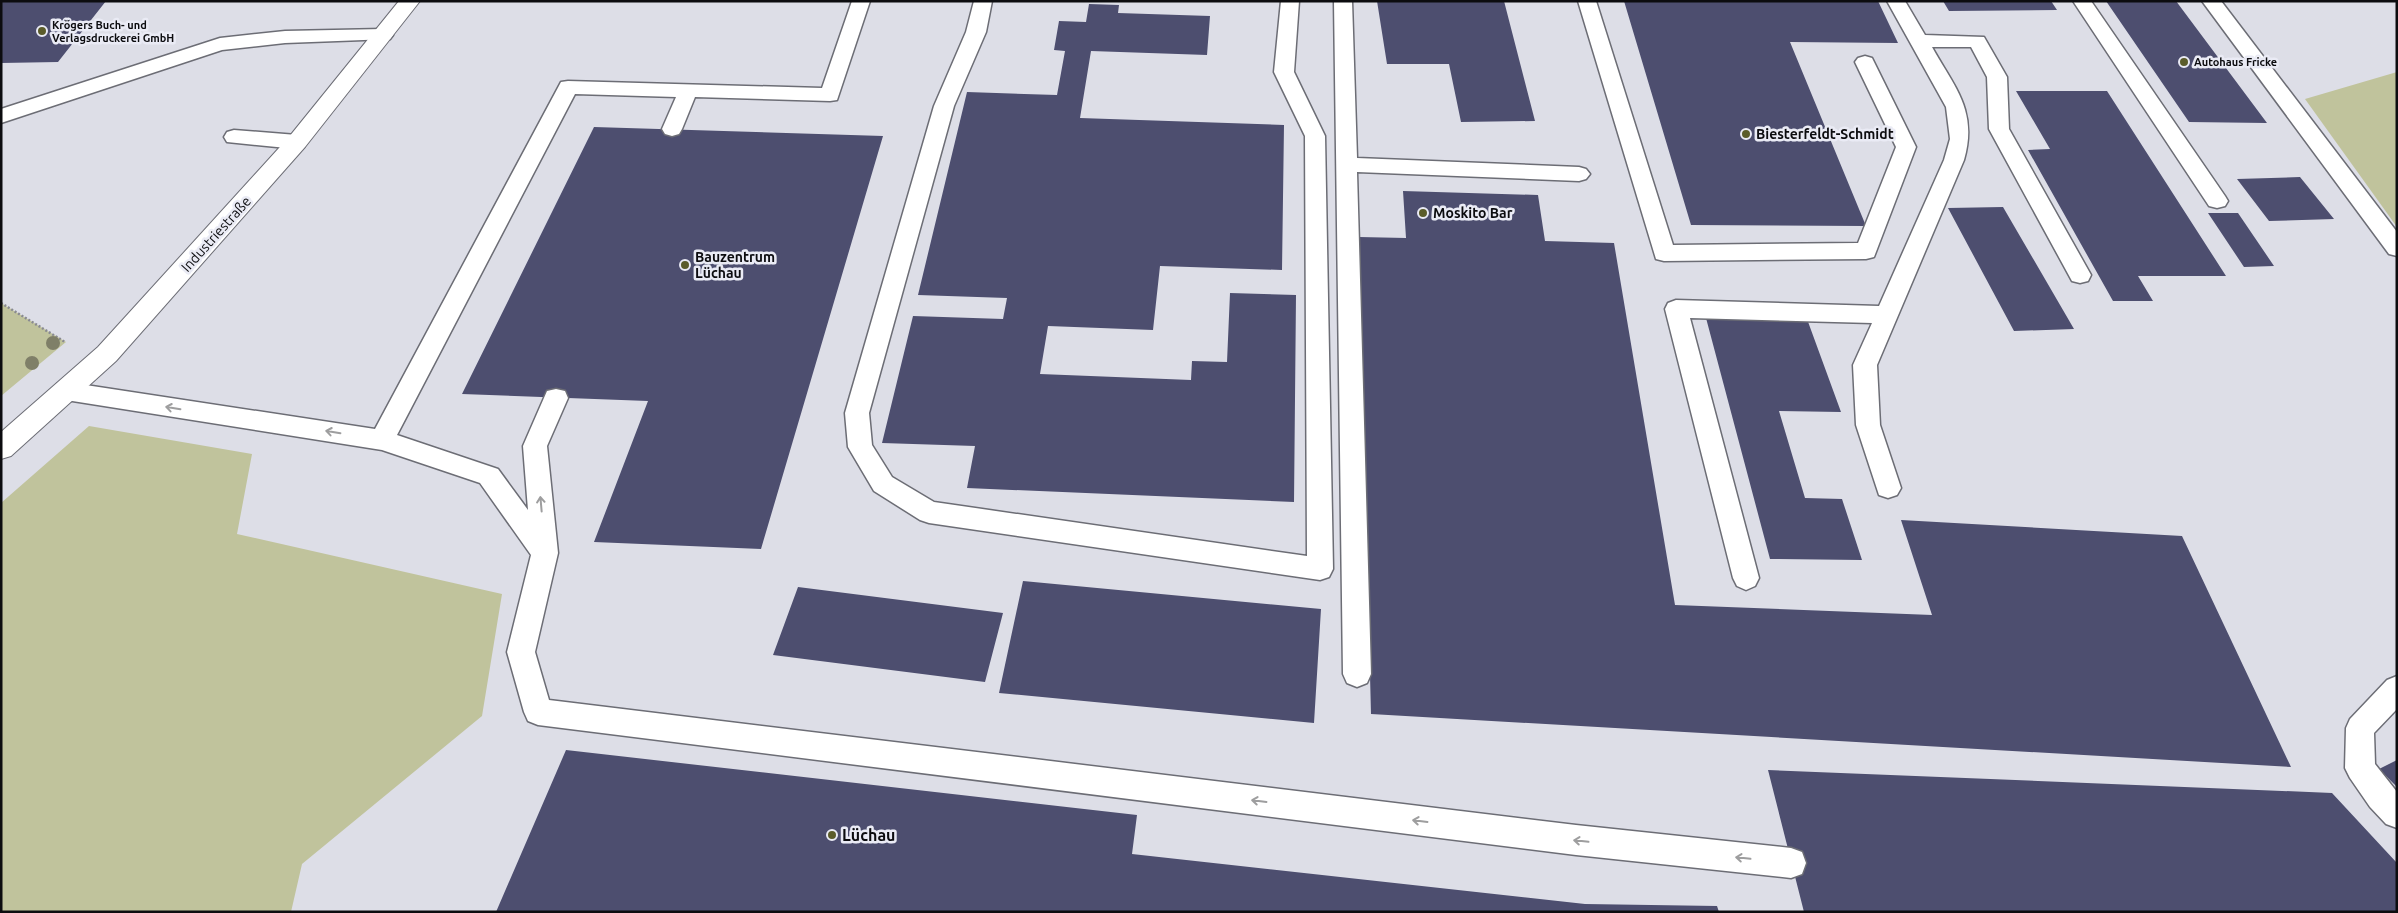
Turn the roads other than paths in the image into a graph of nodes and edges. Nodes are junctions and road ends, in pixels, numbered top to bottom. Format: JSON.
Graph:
{"nodes":[{"id":1,"x":410,"y":1,"type":"edge"},
{"id":2,"x":861,"y":1,"type":"edge"},
{"id":3,"x":983,"y":1,"type":"edge"},
{"id":4,"x":1290,"y":1,"type":"edge"},
{"id":5,"x":1343,"y":1,"type":"edge"},
{"id":6,"x":1586,"y":1,"type":"edge"},
{"id":7,"x":1896,"y":1,"type":"edge"},
{"id":8,"x":2082,"y":1,"type":"edge"},
{"id":9,"x":2211,"y":1,"type":"edge"},
{"id":10,"x":383,"y":35,"type":"junction"},
{"id":11,"x":1919,"y":41,"type":"junction"},
{"id":12,"x":1865,"y":62,"type":"dead end"},
{"id":13,"x":688,"y":91,"type":"junction"},
{"id":14,"x":1,"y":116,"type":"edge"},
{"id":15,"x":672,"y":129,"type":"dead end"},
{"id":16,"x":234,"y":137,"type":"dead end"},
{"id":17,"x":297,"y":142,"type":"junction"},
{"id":18,"x":1347,"y":165,"type":"junction"},
{"id":19,"x":1579,"y":174,"type":"dead end"},
{"id":20,"x":2217,"y":201,"type":"dead end"},
{"id":21,"x":2397,"y":248,"type":"edge"},
{"id":22,"x":2080,"y":275,"type":"dead end"},
{"id":23,"x":1887,"y":314,"type":"junction"},
{"id":24,"x":66,"y":391,"type":"junction"},
{"id":25,"x":556,"y":398,"type":"dead end"},
{"id":26,"x":382,"y":440,"type":"junction"},
{"id":27,"x":1,"y":448,"type":"edge"},
{"id":28,"x":1888,"y":488,"type":"dead end"},
{"id":29,"x":545,"y":553,"type":"junction"},
{"id":30,"x":1746,"y":578,"type":"dead end"},
{"id":31,"x":1357,"y":674,"type":"dead end"},
{"id":32,"x":2397,"y":688,"type":"edge"},
{"id":33,"x":2397,"y":814,"type":"edge"},
{"id":34,"x":1791,"y":863,"type":"dead end"}],
"edges":[{"from":1,"to":10,"type":"street","name":"Industriestraße"},
{"from":2,"to":13,"type":"lane"},
{"from":3,"to":4,"type":"lane"},
{"from":5,"to":18,"type":"lane"},
{"from":6,"to":12,"type":"lane"},
{"from":7,"to":11,"type":"lane"},
{"from":8,"to":20,"type":"lane"},
{"from":9,"to":21,"type":"lane"},
{"from":10,"to":14,"type":"lane"},
{"from":10,"to":17,"type":"street","name":"Industriestraße"},
{"from":11,"to":22,"type":"lane"},
{"from":11,"to":23,"type":"lane"},
{"from":13,"to":15,"type":"lane"},
{"from":13,"to":26,"type":"lane"},
{"from":16,"to":17,"type":"lane"},
{"from":17,"to":24,"type":"street","name":"Industriestraße"},
{"from":18,"to":19,"type":"lane"},
{"from":18,"to":31,"type":"lane"},
{"from":23,"to":28,"type":"lane"},
{"from":23,"to":30,"type":"lane"},
{"from":26,"to":24,"type":"lane","one_way":true},
{"from":24,"to":27,"type":"street","name":"Industriestraße"},
{"from":29,"to":25,"type":"lane","one_way":true},
{"from":26,"to":29,"type":"lane"},
{"from":34,"to":29,"type":"lane","one_way":true},
{"from":32,"to":33,"type":"lane"}]}
